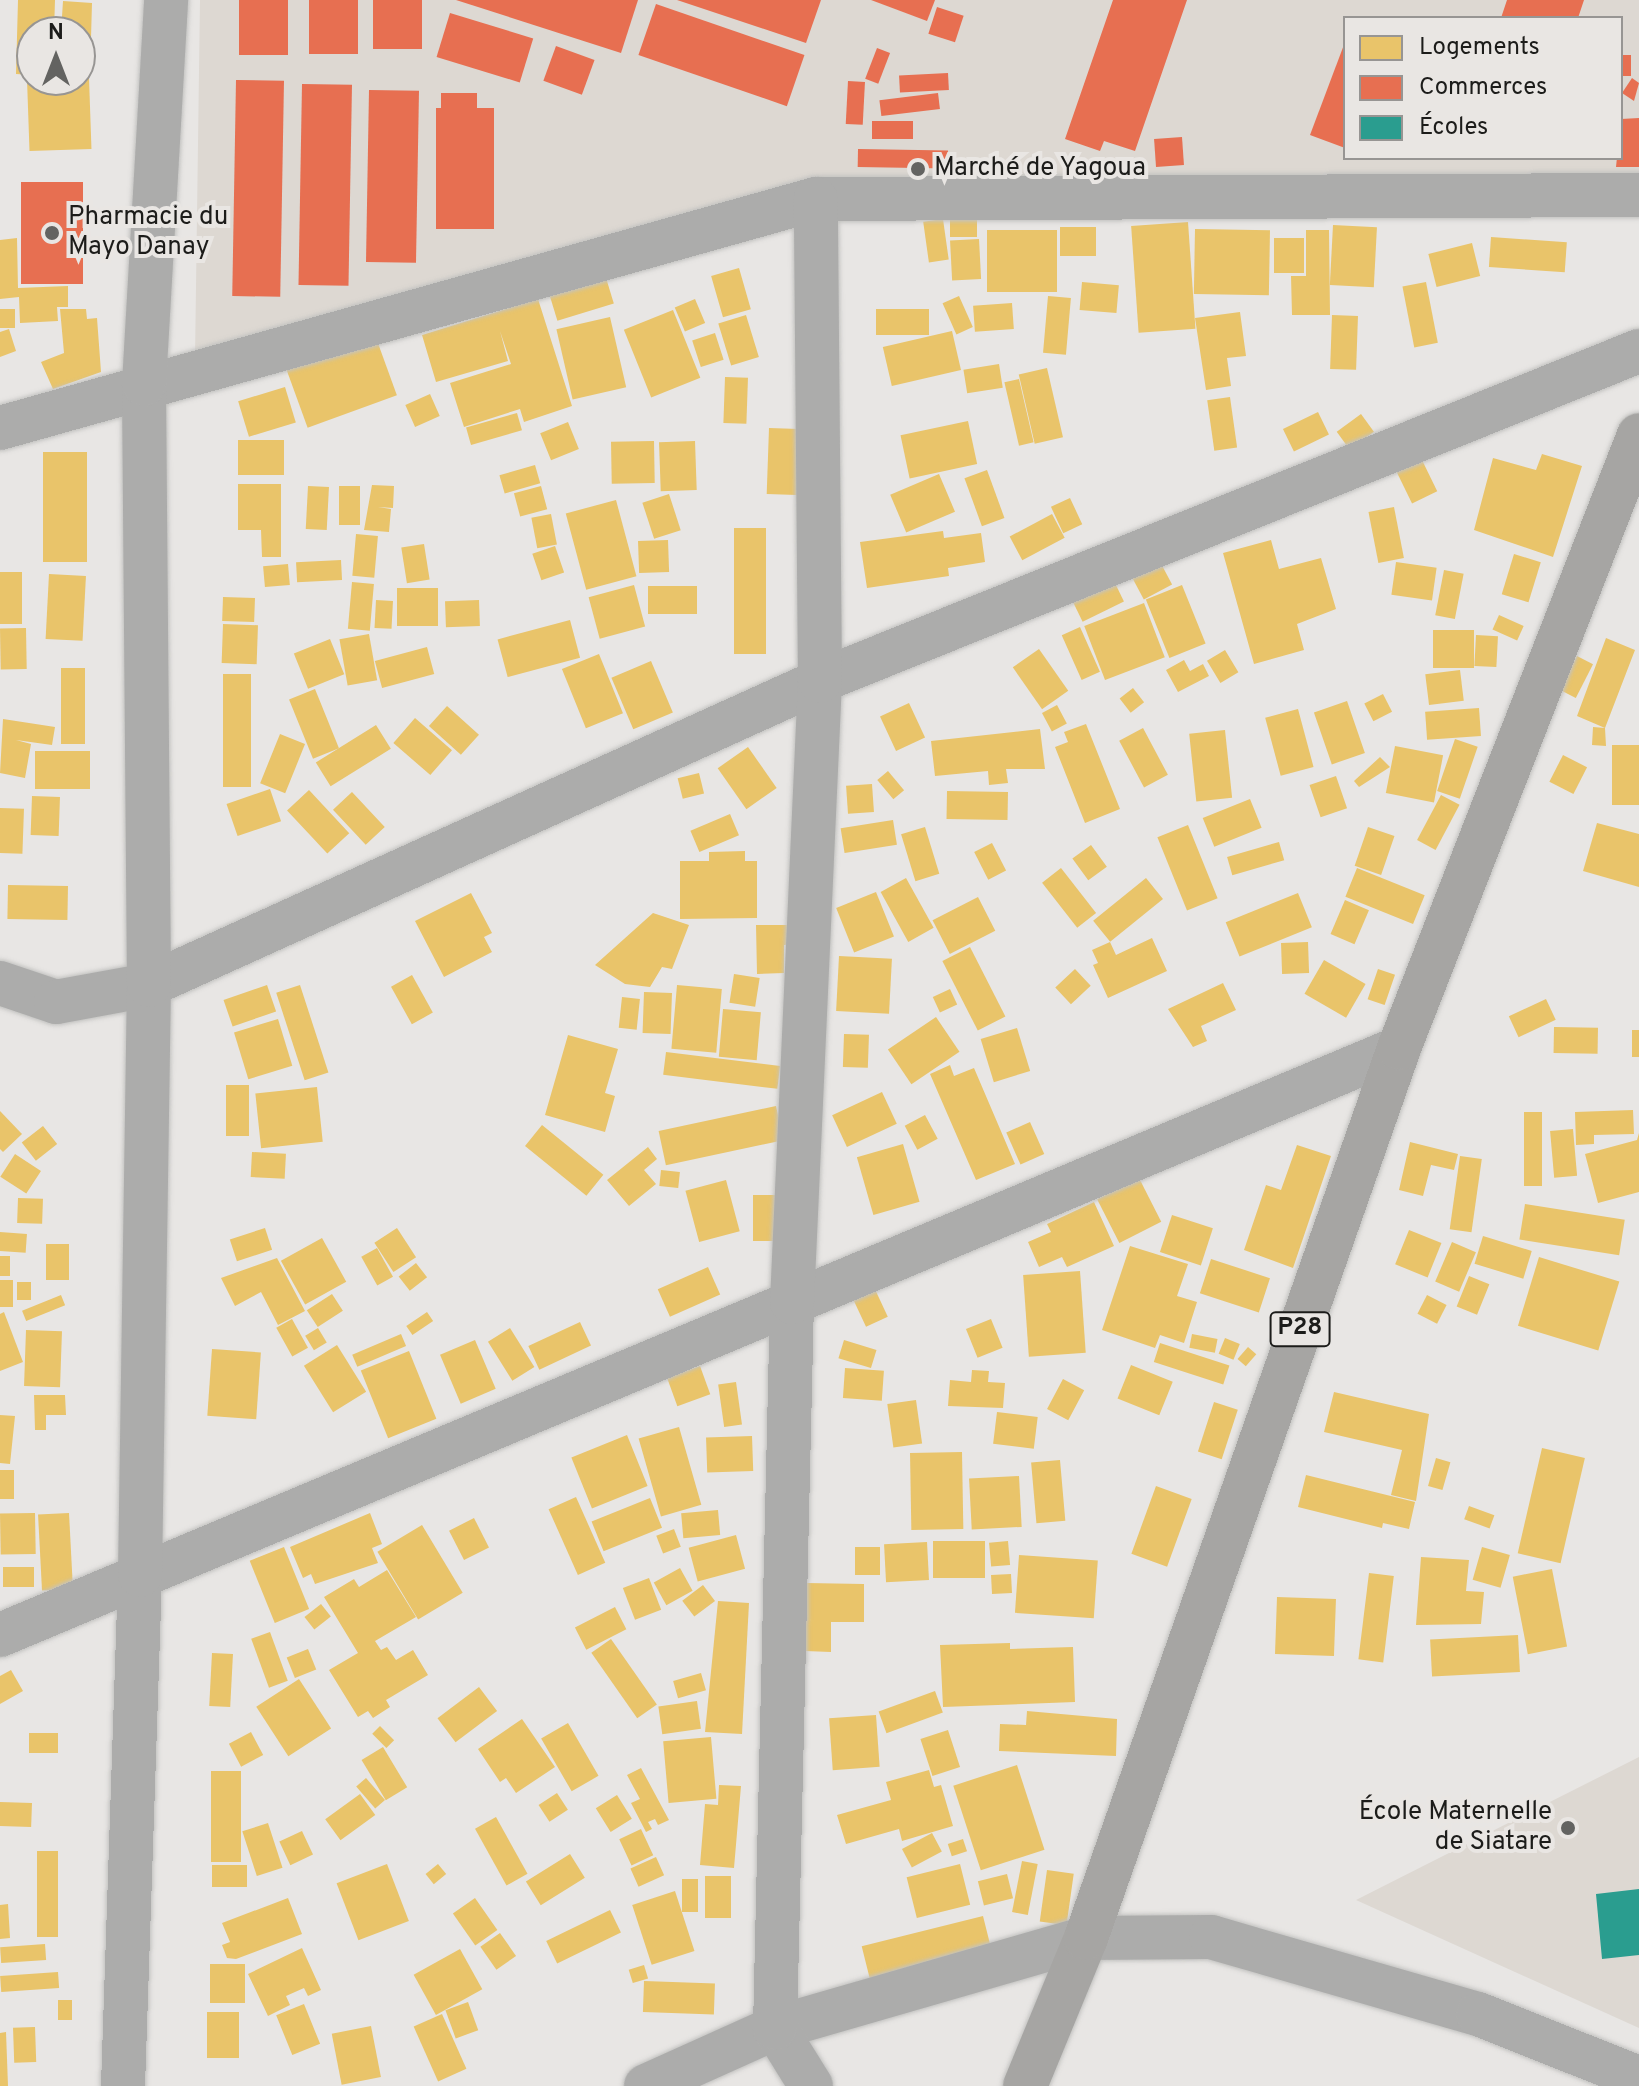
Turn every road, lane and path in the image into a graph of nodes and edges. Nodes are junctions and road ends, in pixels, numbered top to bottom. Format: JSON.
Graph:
{"nodes":[{"id":1,"x":166,"y":0,"type":"edge"},
{"id":2,"x":1639,"y":195,"type":"edge"},
{"id":3,"x":816,"y":199,"type":"junction"},
{"id":4,"x":1639,"y":351,"type":"edge"},
{"id":5,"x":144,"y":384,"type":"junction"},
{"id":6,"x":0,"y":428,"type":"edge"},
{"id":7,"x":1639,"y":435,"type":"edge"},
{"id":8,"x":820,"y":681,"type":"junction"},
{"id":9,"x":0,"y":983,"type":"edge"},
{"id":10,"x":149,"y":985,"type":"junction"},
{"id":11,"x":1399,"y":1048,"type":"junction"},
{"id":12,"x":792,"y":1302,"type":"junction"},
{"id":13,"x":140,"y":1575,"type":"junction"},
{"id":14,"x":0,"y":1635,"type":"edge"},
{"id":15,"x":1086,"y":1938,"type":"junction"},
{"id":16,"x":775,"y":2028,"type":"junction"},
{"id":17,"x":1639,"y":2078,"type":"edge"},
{"id":18,"x":123,"y":2086,"type":"edge"},
{"id":19,"x":646,"y":2086,"type":"edge"},
{"id":20,"x":811,"y":2086,"type":"edge"},
{"id":21,"x":1025,"y":2086,"type":"edge"}],
"edges":[{"from":1,"to":5,"type":"street"},
{"from":2,"to":3,"type":"street"},
{"from":3,"to":5,"type":"street"},
{"from":3,"to":8,"type":"street"},
{"from":4,"to":8,"type":"street"},
{"from":5,"to":6,"type":"street"},
{"from":5,"to":10,"type":"street"},
{"from":7,"to":11,"type":"main road","number":"P28"},
{"from":8,"to":10,"type":"street"},
{"from":8,"to":12,"type":"street"},
{"from":9,"to":10,"type":"street"},
{"from":10,"to":13,"type":"street"},
{"from":11,"to":12,"type":"street"},
{"from":11,"to":15,"type":"main road","number":"P28"},
{"from":12,"to":13,"type":"street"},
{"from":12,"to":16,"type":"street"},
{"from":13,"to":14,"type":"street"},
{"from":13,"to":18,"type":"street"},
{"from":15,"to":16,"type":"street"},
{"from":15,"to":17,"type":"street"},
{"from":15,"to":21,"type":"main road","number":"P28"},
{"from":16,"to":19,"type":"street"},
{"from":16,"to":20,"type":"street"}]}
